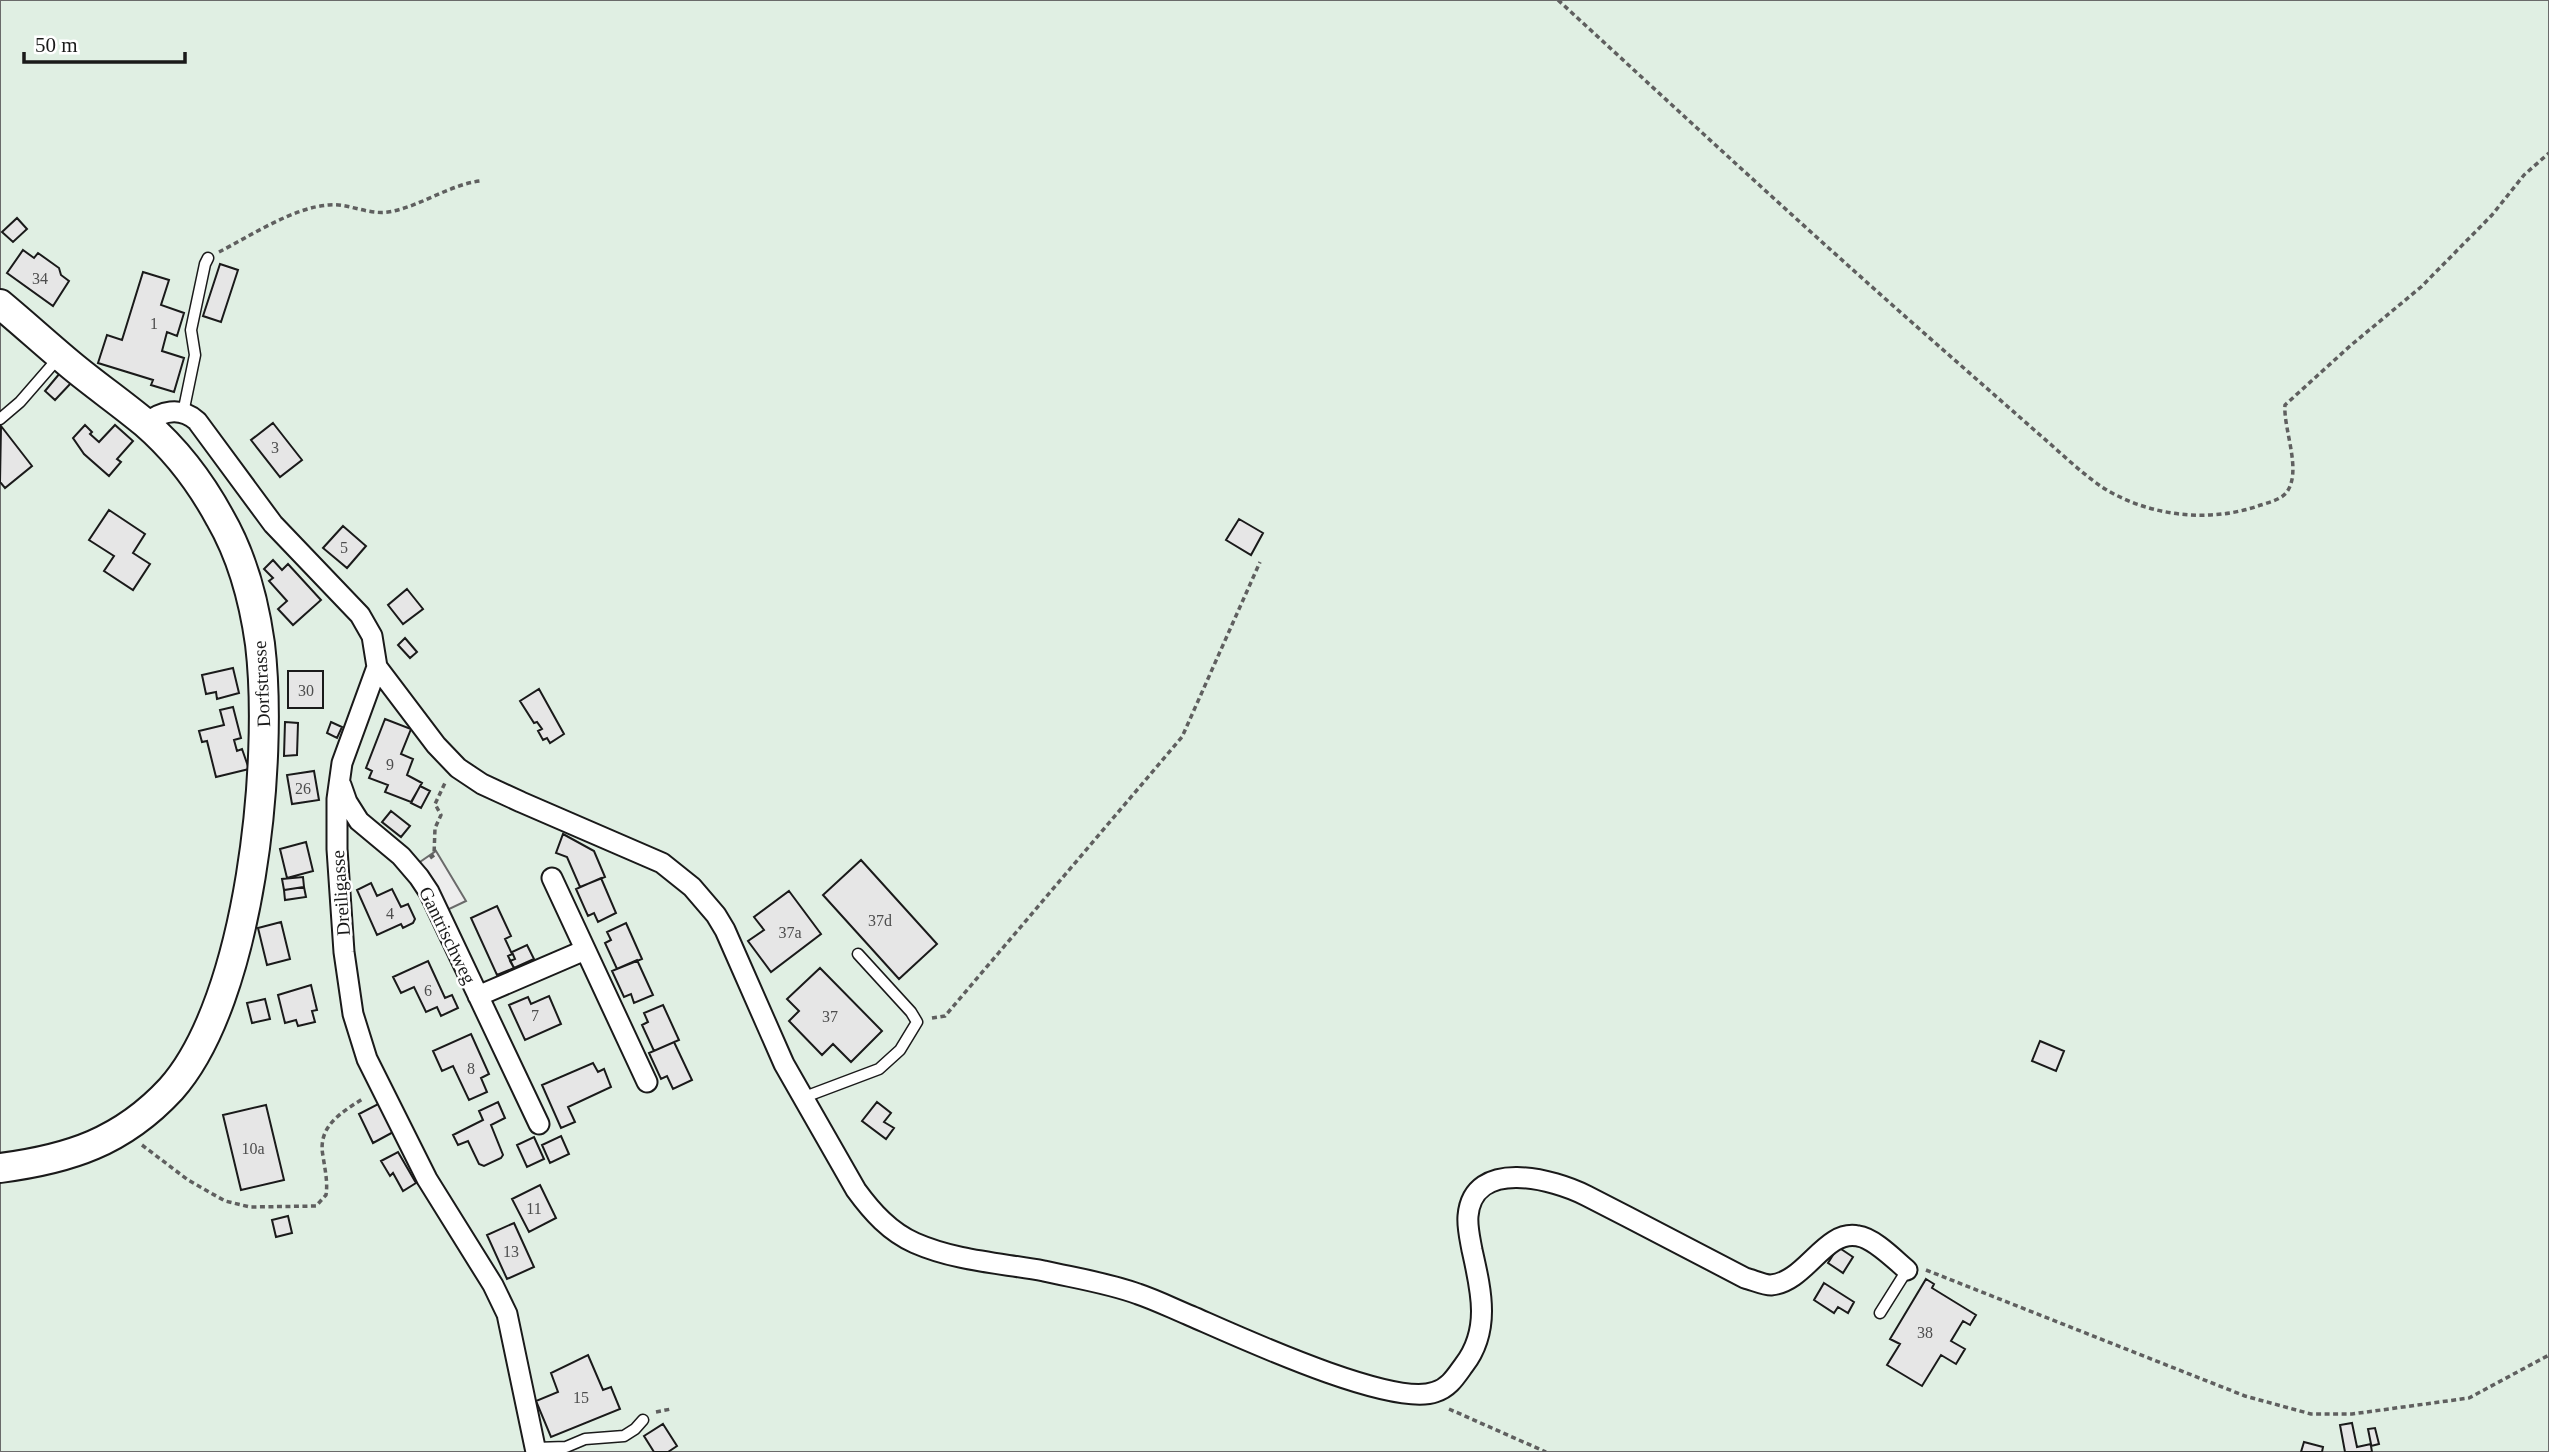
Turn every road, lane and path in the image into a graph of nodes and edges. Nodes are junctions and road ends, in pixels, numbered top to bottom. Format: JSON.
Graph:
{"nodes":[{"id":1,"x":1558,"y":0,"type":"edge"},
{"id":2,"x":2549,"y":153,"type":"edge"},
{"id":3,"x":480,"y":181,"type":"dead end"},
{"id":4,"x":208,"y":258,"type":"joint"},
{"id":5,"x":0,"y":304,"type":"edge"},
{"id":6,"x":60,"y":356,"type":"junction"},
{"id":7,"x":183,"y":413,"type":"junction"},
{"id":8,"x":1,"y":416,"type":"edge"},
{"id":9,"x":145,"y":424,"type":"junction"},
{"id":10,"x":1260,"y":562,"type":"dead end"},
{"id":11,"x":377,"y":667,"type":"junction"},
{"id":12,"x":458,"y":768,"type":"junction"},
{"id":13,"x":339,"y":780,"type":"junction"},
{"id":14,"x":435,"y":850,"type":"dead end"},
{"id":15,"x":552,"y":877,"type":"dead end"},
{"id":16,"x":585,"y":950,"type":"junction"},
{"id":17,"x":858,"y":954,"type":"dead end"},
{"id":18,"x":478,"y":996,"type":"junction"},
{"id":19,"x":917,"y":1022,"type":"junction"},
{"id":20,"x":647,"y":1082,"type":"dead end"},
{"id":21,"x":380,"y":1087,"type":"junction"},
{"id":22,"x":802,"y":1098,"type":"junction"},
{"id":23,"x":538,"y":1124,"type":"dead end"},
{"id":24,"x":127,"y":1128,"type":"junction"},
{"id":25,"x":0,"y":1168,"type":"edge"},
{"id":26,"x":1906,"y":1270,"type":"junction"},
{"id":27,"x":1880,"y":1313,"type":"dead end"},
{"id":28,"x":2549,"y":1356,"type":"edge"},
{"id":29,"x":1433,"y":1394,"type":"junction"},
{"id":30,"x":643,"y":1420,"type":"dead end"},
{"id":31,"x":536,"y":1450,"type":"edge"},
{"id":32,"x":564,"y":1450,"type":"edge"},
{"id":33,"x":1546,"y":1452,"type":"edge"}],
"edges":[{"from":1,"to":2,"type":"path"},
{"from":3,"to":4,"type":"path"},
{"from":4,"to":7,"type":"lane"},
{"from":5,"to":6,"type":"street","name":"Dorfstrasse"},
{"from":6,"to":8,"type":"lane"},
{"from":6,"to":9,"type":"street","name":"Dorfstrasse"},
{"from":7,"to":9,"type":"street"},
{"from":7,"to":11,"type":"street"},
{"from":9,"to":24,"type":"street","name":"Dorfstrasse"},
{"from":10,"to":19,"type":"path"},
{"from":11,"to":12,"type":"street"},
{"from":11,"to":13,"type":"street","name":"Dreiligasse"},
{"from":12,"to":14,"type":"path"},
{"from":12,"to":22,"type":"street"},
{"from":13,"to":18,"type":"street","name":"Gantrischweg"},
{"from":13,"to":21,"type":"street","name":"Dreiligasse"},
{"from":15,"to":16,"type":"street"},
{"from":16,"to":18,"type":"street","name":"Gantrischweg"},
{"from":16,"to":20,"type":"street"},
{"from":17,"to":19,"type":"lane"},
{"from":18,"to":23,"type":"street","name":"Gantrischweg"},
{"from":19,"to":22,"type":"lane"},
{"from":21,"to":24,"type":"path"},
{"from":21,"to":31,"type":"street","name":"Dreiligasse"},
{"from":22,"to":29,"type":"street"},
{"from":24,"to":25,"type":"street","name":"Dorfstrasse"},
{"from":26,"to":27,"type":"lane"},
{"from":26,"to":28,"type":"path"},
{"from":26,"to":29,"type":"street"},
{"from":29,"to":33,"type":"path"},
{"from":30,"to":32,"type":"lane"},
{"from":31,"to":32,"type":"lane"}]}
